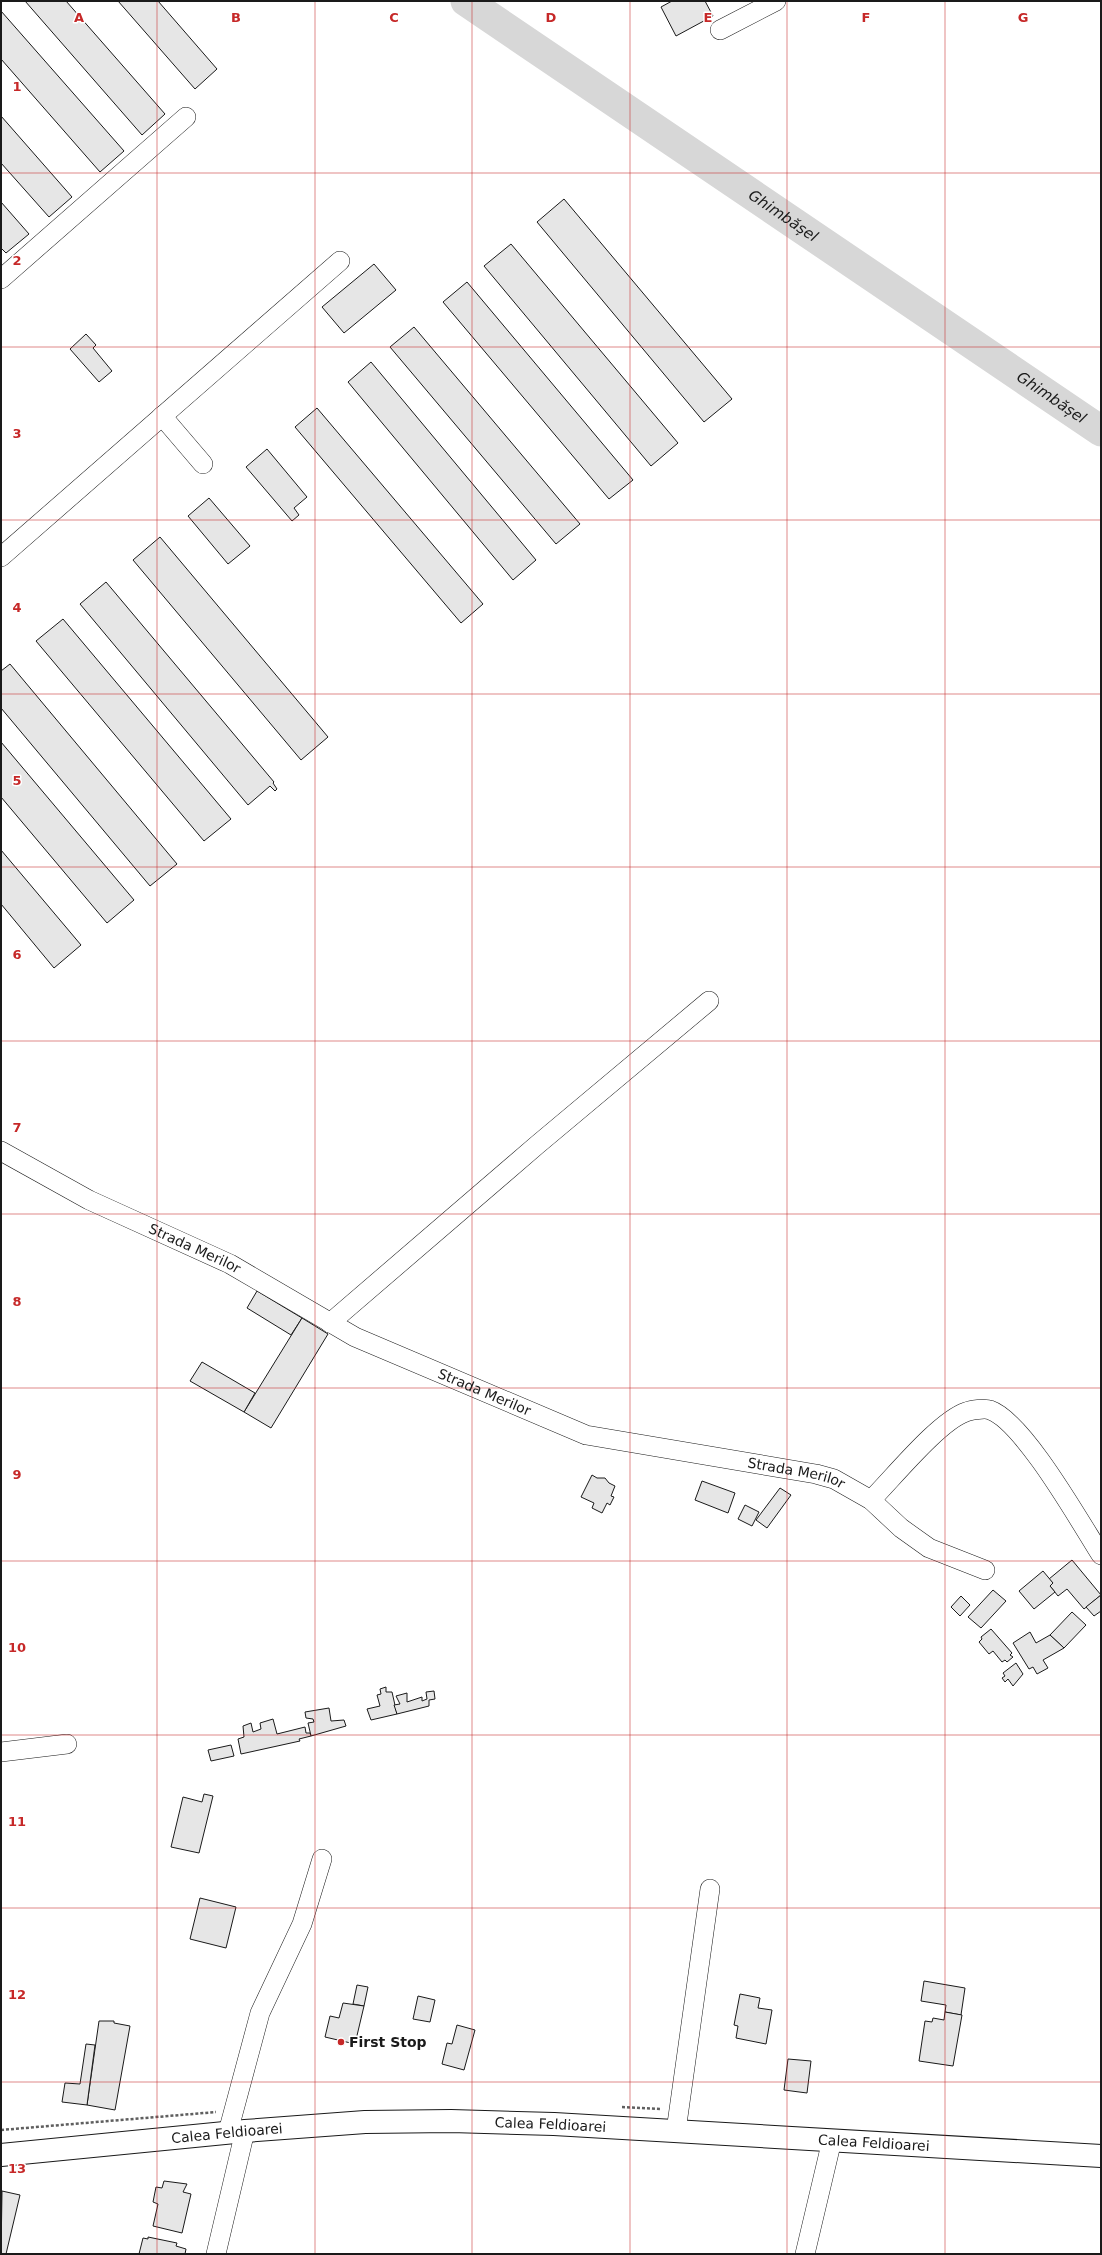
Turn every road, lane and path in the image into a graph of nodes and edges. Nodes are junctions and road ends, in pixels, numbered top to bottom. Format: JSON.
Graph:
{"nodes":[{"id":1,"x":776,"y":1,"type":"edge"},
{"id":2,"x":720,"y":30,"type":"dead end"},
{"id":3,"x":186,"y":117,"type":"dead end"},
{"id":4,"x":340,"y":261,"type":"dead end"},
{"id":5,"x":1,"y":278,"type":"edge"},
{"id":6,"x":162,"y":416,"type":"junction"},
{"id":7,"x":203,"y":464,"type":"dead end"},
{"id":8,"x":1,"y":557,"type":"edge"},
{"id":9,"x":709,"y":1001,"type":"dead end"},
{"id":10,"x":1,"y":1151,"type":"edge"},
{"id":11,"x":330,"y":1323,"type":"junction"},
{"id":12,"x":871,"y":1500,"type":"junction"},
{"id":13,"x":1101,"y":1555,"type":"edge"},
{"id":14,"x":985,"y":1570,"type":"dead end"},
{"id":15,"x":67,"y":1744,"type":"dead end"},
{"id":16,"x":1,"y":1752,"type":"edge"},
{"id":17,"x":322,"y":1859,"type":"dead end"},
{"id":18,"x":710,"y":1889,"type":"dead end"},
{"id":19,"x":237,"y":2131,"type":"junction"},
{"id":20,"x":676,"y":2131,"type":"junction"},
{"id":21,"x":832,"y":2140,"type":"junction"},
{"id":22,"x":1,"y":2155,"type":"edge"},
{"id":23,"x":1101,"y":2156,"type":"edge"},
{"id":24,"x":216,"y":2254,"type":"edge"},
{"id":25,"x":805,"y":2254,"type":"edge"}],
"edges":[{"from":1,"to":2,"type":"street"},
{"from":3,"to":5,"type":"street"},
{"from":4,"to":6,"type":"street"},
{"from":6,"to":7,"type":"street"},
{"from":6,"to":8,"type":"street"},
{"from":9,"to":11,"type":"street"},
{"from":10,"to":11,"type":"street","name":"Strada Merilor"},
{"from":11,"to":12,"type":"street","name":"Strada Merilor"},
{"from":12,"to":13,"type":"street"},
{"from":12,"to":14,"type":"street","name":"Strada Merilor"},
{"from":15,"to":16,"type":"street"},
{"from":17,"to":19,"type":"street"},
{"from":18,"to":20,"type":"street"},
{"from":19,"to":20,"type":"highway","name":"Calea Feldioarei"},
{"from":19,"to":22,"type":"highway","name":"Calea Feldioarei"},
{"from":19,"to":24,"type":"street"},
{"from":20,"to":21,"type":"highway","name":"Calea Feldioarei"},
{"from":21,"to":23,"type":"highway","name":"Calea Feldioarei"},
{"from":21,"to":25,"type":"street"}]}
